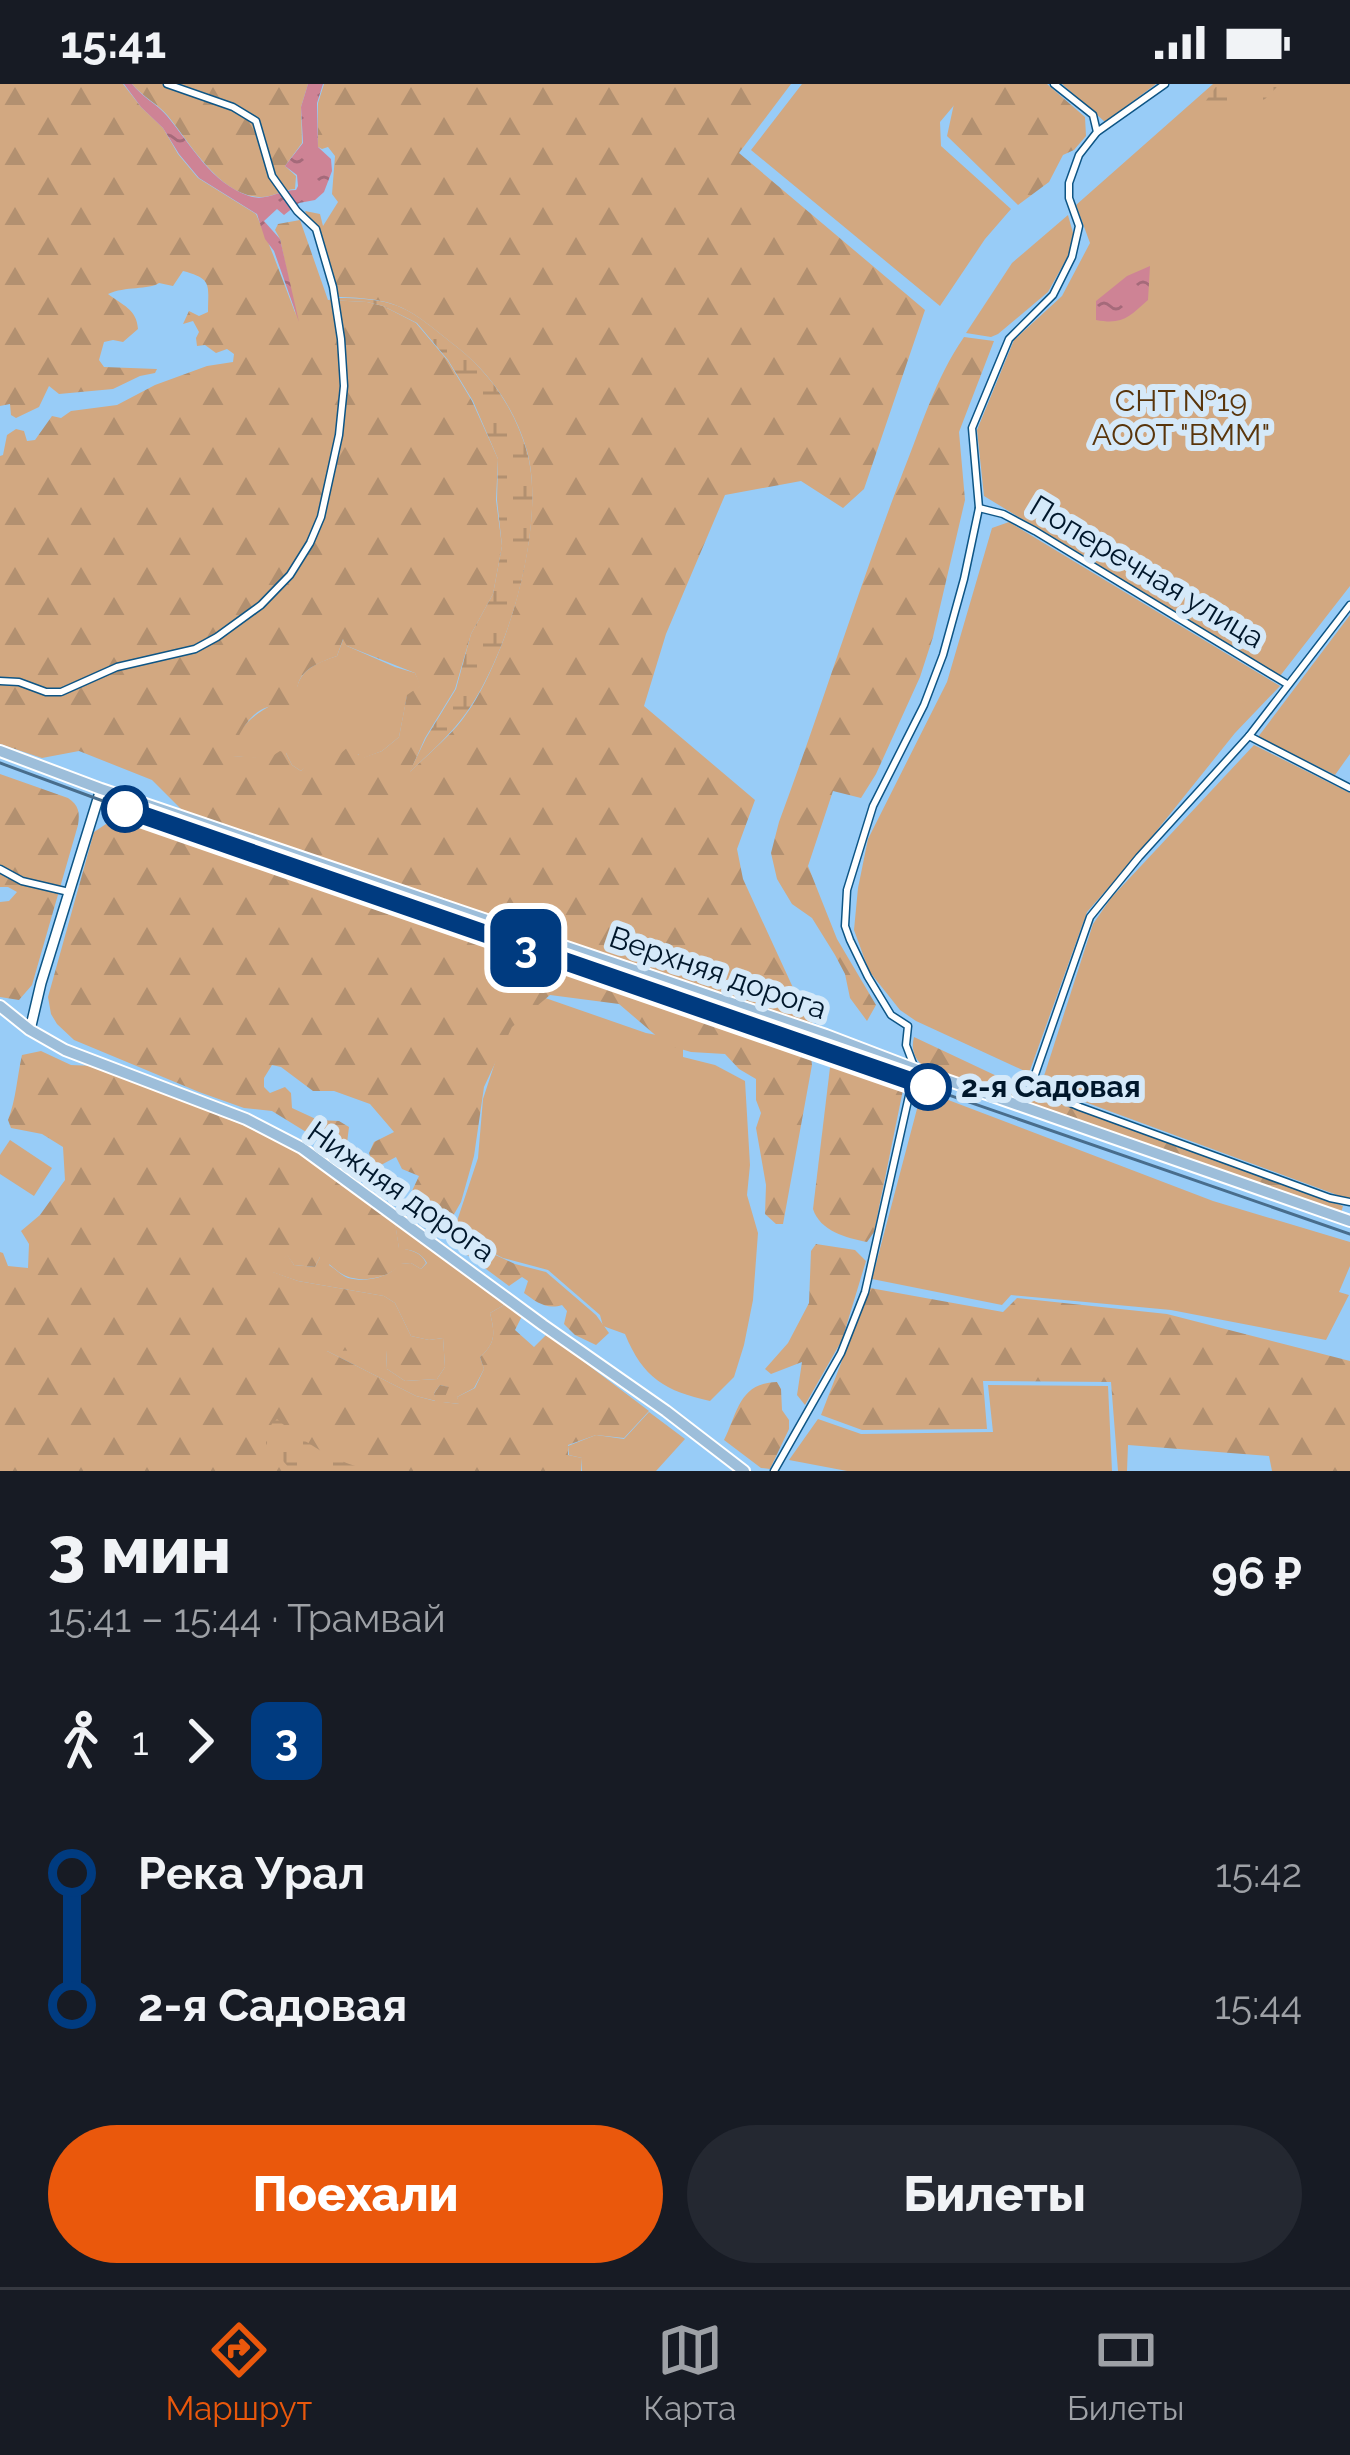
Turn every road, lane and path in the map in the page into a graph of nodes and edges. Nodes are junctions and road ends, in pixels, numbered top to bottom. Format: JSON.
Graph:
{"nodes":[{"id":1,"x":167,"y":84,"type":"edge"},
{"id":2,"x":1054,"y":84,"type":"edge"},
{"id":3,"x":1165,"y":84,"type":"edge"},
{"id":4,"x":1097,"y":132,"type":"junction"},
{"id":5,"x":979,"y":508,"type":"junction"},
{"id":6,"x":1350,"y":605,"type":"edge"},
{"id":7,"x":0,"y":681,"type":"edge"},
{"id":8,"x":1287,"y":684,"type":"junction"},
{"id":9,"x":1249,"y":736,"type":"junction"},
{"id":10,"x":0,"y":751,"type":"edge"},
{"id":11,"x":1350,"y":788,"type":"edge"},
{"id":12,"x":101,"y":789,"type":"junction"},
{"id":13,"x":0,"y":869,"type":"edge"},
{"id":14,"x":69,"y":892,"type":"junction"},
{"id":15,"x":0,"y":1006,"type":"edge"},
{"id":16,"x":29,"y":1030,"type":"junction"},
{"id":17,"x":915,"y":1069,"type":"junction"},
{"id":18,"x":1350,"y":1202,"type":"edge"},
{"id":19,"x":1350,"y":1221,"type":"edge"},
{"id":20,"x":744,"y":1471,"type":"edge"},
{"id":21,"x":775,"y":1471,"type":"edge"}],
"edges":[{"from":1,"to":7,"type":"street"},
{"from":2,"to":4,"type":"street"},
{"from":3,"to":4,"type":"street"},
{"from":4,"to":5,"type":"street"},
{"from":5,"to":8,"type":"street","name":"Поперечная улица"},
{"from":5,"to":17,"type":"street"},
{"from":6,"to":8,"type":"street"},
{"from":8,"to":9,"type":"street"},
{"from":9,"to":11,"type":"street"},
{"from":9,"to":18,"type":"street"},
{"from":10,"to":12,"type":"main road","name":"Верхняя дорога"},
{"from":12,"to":14,"type":"main road"},
{"from":12,"to":17,"type":"main road","name":"Верхняя дорога"},
{"from":13,"to":14,"type":"street"},
{"from":14,"to":16,"type":"main road"},
{"from":15,"to":16,"type":"main road","name":"Нижняя дорога"},
{"from":16,"to":20,"type":"main road","name":"Нижняя дорога"},
{"from":17,"to":19,"type":"main road","name":"Верхняя дорога"},
{"from":17,"to":21,"type":"street"}]}
